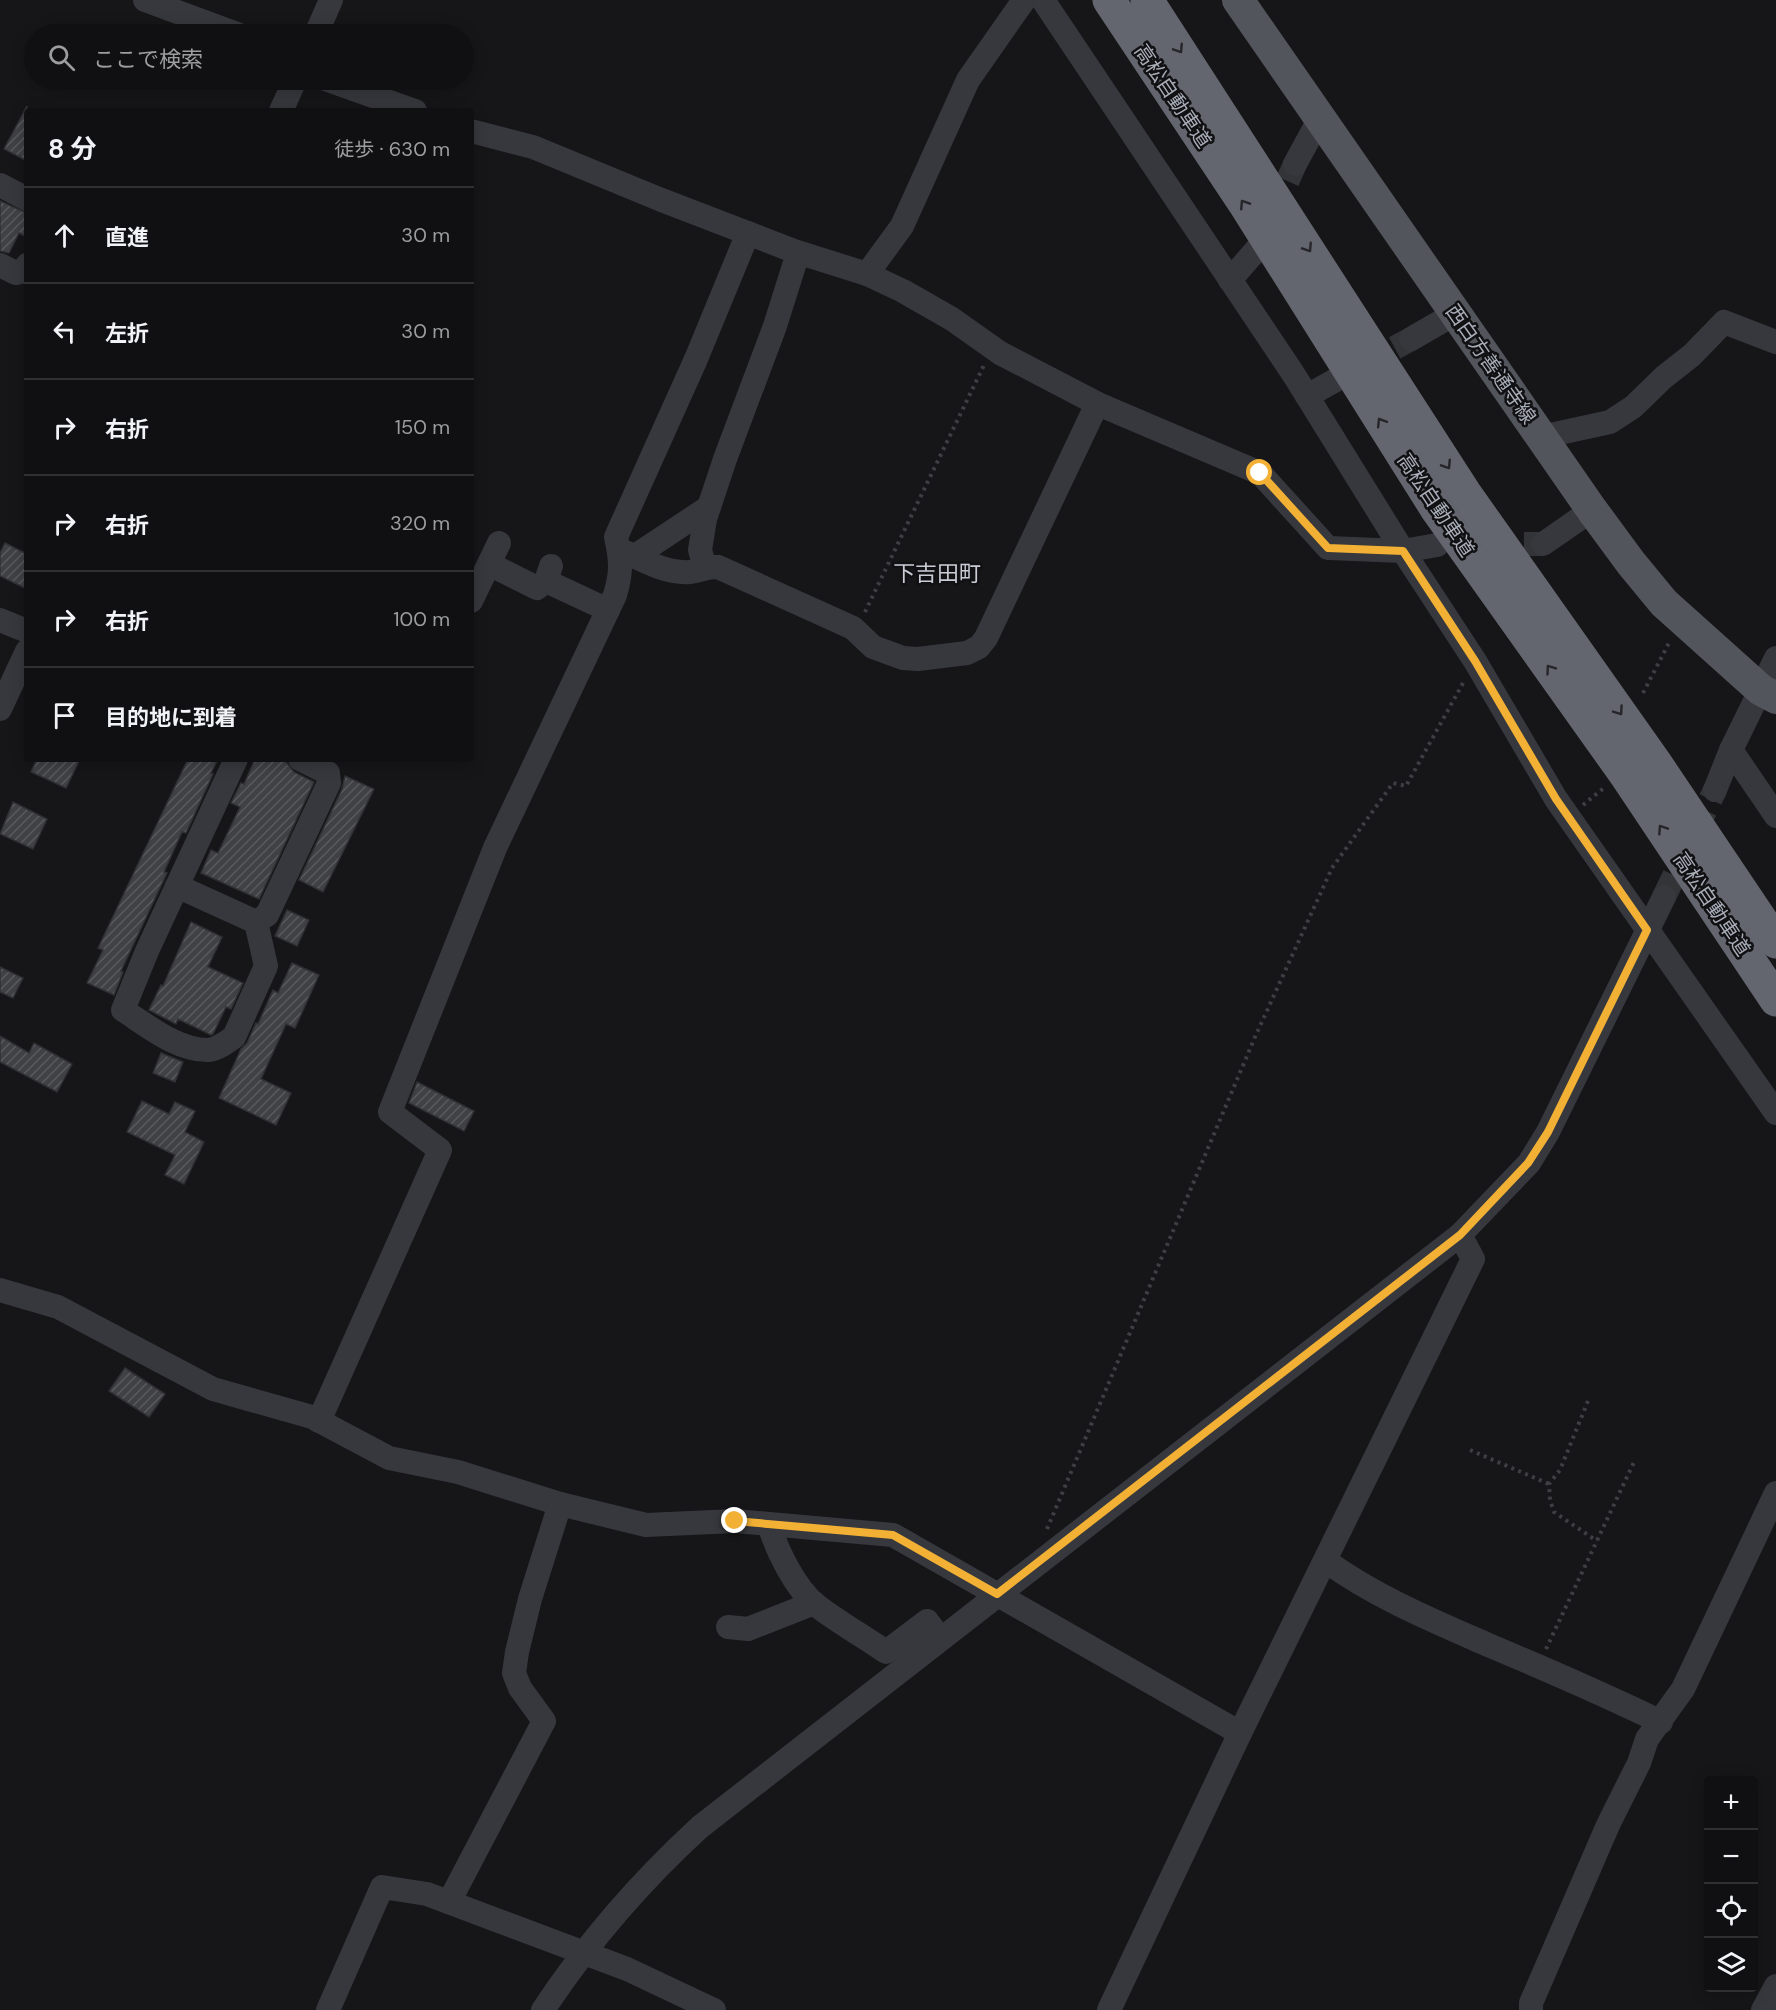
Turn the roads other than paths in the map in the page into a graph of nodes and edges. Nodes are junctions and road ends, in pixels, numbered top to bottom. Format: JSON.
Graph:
{"nodes":[{"id":1,"x":145,"y":0,"type":"edge"},
{"id":2,"x":331,"y":0,"type":"edge"},
{"id":3,"x":1024,"y":0,"type":"edge"},
{"id":4,"x":1043,"y":0,"type":"edge"},
{"id":5,"x":1109,"y":0,"type":"edge"},
{"id":6,"x":1147,"y":0,"type":"edge"},
{"id":7,"x":1238,"y":0,"type":"edge"},
{"id":8,"x":210,"y":24,"type":"edge"},
{"id":9,"x":320,"y":24,"type":"edge"},
{"id":10,"x":290,"y":90,"type":"edge"},
{"id":11,"x":356,"y":90,"type":"edge"},
{"id":12,"x":282,"y":108,"type":"edge"},
{"id":13,"x":407,"y":108,"type":"edge"},
{"id":14,"x":1320,"y":118,"type":"junction"},
{"id":15,"x":474,"y":132,"type":"edge"},
{"id":16,"x":1295,"y":164,"type":"tunnel mouth"},
{"id":17,"x":0,"y":185,"type":"edge"},
{"id":18,"x":24,"y":197,"type":"edge"},
{"id":19,"x":747,"y":232,"type":"junction"},
{"id":20,"x":1257,"y":249,"type":"dead end"},
{"id":21,"x":798,"y":253,"type":"junction"},
{"id":22,"x":0,"y":265,"type":"edge"},
{"id":23,"x":24,"y":271,"type":"edge"},
{"id":24,"x":867,"y":274,"type":"junction"},
{"id":25,"x":1230,"y":279,"type":"junction"},
{"id":26,"x":1455,"y":313,"type":"junction"},
{"id":27,"x":1411,"y":339,"type":"tunnel mouth"},
{"id":28,"x":1776,"y":342,"type":"edge"},
{"id":29,"x":1343,"y":376,"type":"tunnel mouth"},
{"id":30,"x":1307,"y":396,"type":"junction"},
{"id":31,"x":1097,"y":404,"type":"junction"},
{"id":32,"x":1541,"y":436,"type":"junction"},
{"id":33,"x":709,"y":507,"type":"junction"},
{"id":34,"x":1592,"y":510,"type":"junction"},
{"id":35,"x":1543,"y":544,"type":"tunnel mouth"},
{"id":36,"x":1437,"y":545,"type":"dead end"},
{"id":37,"x":1403,"y":551,"type":"junction"},
{"id":38,"x":627,"y":553,"type":"junction"},
{"id":39,"x":705,"y":568,"type":"junction"},
{"id":40,"x":474,"y":596,"type":"edge"},
{"id":41,"x":608,"y":610,"type":"junction"},
{"id":42,"x":0,"y":620,"type":"edge"},
{"id":43,"x":24,"y":630,"type":"edge"},
{"id":44,"x":24,"y":657,"type":"edge"},
{"id":45,"x":1776,"y":658,"type":"edge"},
{"id":46,"x":1769,"y":694,"type":"edge"},
{"id":47,"x":0,"y":709,"type":"edge"},
{"id":48,"x":1731,"y":750,"type":"junction"},
{"id":49,"x":235,"y":762,"type":"edge"},
{"id":50,"x":306,"y":762,"type":"edge"},
{"id":51,"x":1714,"y":790,"type":"tunnel mouth"},
{"id":52,"x":1776,"y":816,"type":"edge"},
{"id":53,"x":177,"y":886,"type":"junction"},
{"id":54,"x":1664,"y":897,"type":"tunnel mouth"},
{"id":55,"x":256,"y":922,"type":"junction"},
{"id":56,"x":1647,"y":930,"type":"junction"},
{"id":57,"x":1776,"y":942,"type":"edge"},
{"id":58,"x":1776,"y":1000,"type":"edge"},
{"id":59,"x":1776,"y":1113,"type":"edge"},
{"id":60,"x":1460,"y":1235,"type":"junction"},
{"id":61,"x":0,"y":1290,"type":"edge"},
{"id":62,"x":319,"y":1421,"type":"junction"},
{"id":63,"x":1776,"y":1493,"type":"edge"},
{"id":64,"x":560,"y":1504,"type":"junction"},
{"id":65,"x":769,"y":1524,"type":"junction"},
{"id":66,"x":1326,"y":1561,"type":"junction"},
{"id":67,"x":997,"y":1594,"type":"junction"},
{"id":68,"x":814,"y":1603,"type":"junction"},
{"id":69,"x":728,"y":1627,"type":"dead end"},
{"id":70,"x":940,"y":1638,"type":"junction"},
{"id":71,"x":1661,"y":1722,"type":"junction"},
{"id":72,"x":1240,"y":1733,"type":"junction"},
{"id":73,"x":450,"y":1902,"type":"junction"},
{"id":74,"x":583,"y":1953,"type":"junction"},
{"id":75,"x":1776,"y":1986,"type":"edge"},
{"id":76,"x":328,"y":2010,"type":"edge"},
{"id":77,"x":543,"y":2010,"type":"edge"},
{"id":78,"x":714,"y":2010,"type":"edge"},
{"id":79,"x":1108,"y":2010,"type":"edge"},
{"id":80,"x":1531,"y":2010,"type":"edge"},
{"id":81,"x":1763,"y":2010,"type":"edge"}],
"edges":[{"from":1,"to":8,"type":"street"},
{"from":2,"to":9,"type":"street"},
{"from":3,"to":24,"type":"street"},
{"from":4,"to":25,"type":"street"},
{"from":58,"to":5,"type":"highway","name":"高松自動車道","one_way":true},
{"from":6,"to":57,"type":"highway","name":"高松自動車道","one_way":true},
{"from":7,"to":14,"type":"main road","name":"西白方善通寺線"},
{"from":10,"to":12,"type":"street"},
{"from":11,"to":13,"type":"street"},
{"from":14,"to":16,"type":"street"},
{"from":14,"to":26,"type":"main road","name":"西白方善通寺線"},
{"from":15,"to":19,"type":"street"},
{"from":17,"to":18,"type":"street"},
{"from":19,"to":21,"type":"street"},
{"from":19,"to":38,"type":"street"},
{"from":20,"to":25,"type":"street"},
{"from":21,"to":24,"type":"street"},
{"from":21,"to":33,"type":"street"},
{"from":22,"to":23,"type":"street"},
{"from":24,"to":31,"type":"street"},
{"from":25,"to":30,"type":"street"},
{"from":26,"to":27,"type":"street"},
{"from":26,"to":32,"type":"main road","name":"西白方善通寺線"},
{"from":28,"to":32,"type":"street"},
{"from":29,"to":30,"type":"street"},
{"from":30,"to":37,"type":"street"},
{"from":31,"to":37,"type":"street"},
{"from":31,"to":39,"type":"street"},
{"from":32,"to":34,"type":"main road","name":"西白方善通寺線"},
{"from":33,"to":38,"type":"street"},
{"from":33,"to":39,"type":"street"},
{"from":34,"to":35,"type":"street"},
{"from":34,"to":46,"type":"main road","name":"西白方善通寺線"},
{"from":36,"to":37,"type":"street"},
{"from":37,"to":56,"type":"street"},
{"from":38,"to":39,"type":"street"},
{"from":38,"to":41,"type":"street"},
{"from":40,"to":41,"type":"street"},
{"from":41,"to":62,"type":"street"},
{"from":42,"to":43,"type":"street"},
{"from":44,"to":47,"type":"street"},
{"from":45,"to":46,"type":"street"},
{"from":46,"to":48,"type":"street"},
{"from":48,"to":51,"type":"street"},
{"from":48,"to":52,"type":"street"},
{"from":49,"to":53,"type":"street"},
{"from":50,"to":55,"type":"street"},
{"from":53,"to":55,"type":"street"},
{"from":53,"to":55,"type":"street"},
{"from":54,"to":56,"type":"street"},
{"from":56,"to":59,"type":"street"},
{"from":56,"to":60,"type":"street"},
{"from":60,"to":66,"type":"street"},
{"from":60,"to":67,"type":"street"},
{"from":61,"to":62,"type":"street"},
{"from":62,"to":64,"type":"street"},
{"from":63,"to":71,"type":"street"},
{"from":64,"to":65,"type":"street"},
{"from":64,"to":73,"type":"street"},
{"from":65,"to":67,"type":"street"},
{"from":65,"to":68,"type":"street"},
{"from":66,"to":71,"type":"street"},
{"from":66,"to":72,"type":"street"},
{"from":67,"to":70,"type":"street"},
{"from":67,"to":72,"type":"street"},
{"from":68,"to":69,"type":"street"},
{"from":68,"to":70,"type":"street"},
{"from":70,"to":74,"type":"street"},
{"from":71,"to":80,"type":"street"},
{"from":72,"to":79,"type":"street"},
{"from":73,"to":74,"type":"street"},
{"from":73,"to":76,"type":"street"},
{"from":74,"to":77,"type":"street"},
{"from":74,"to":78,"type":"street"},
{"from":75,"to":81,"type":"street"}]}
